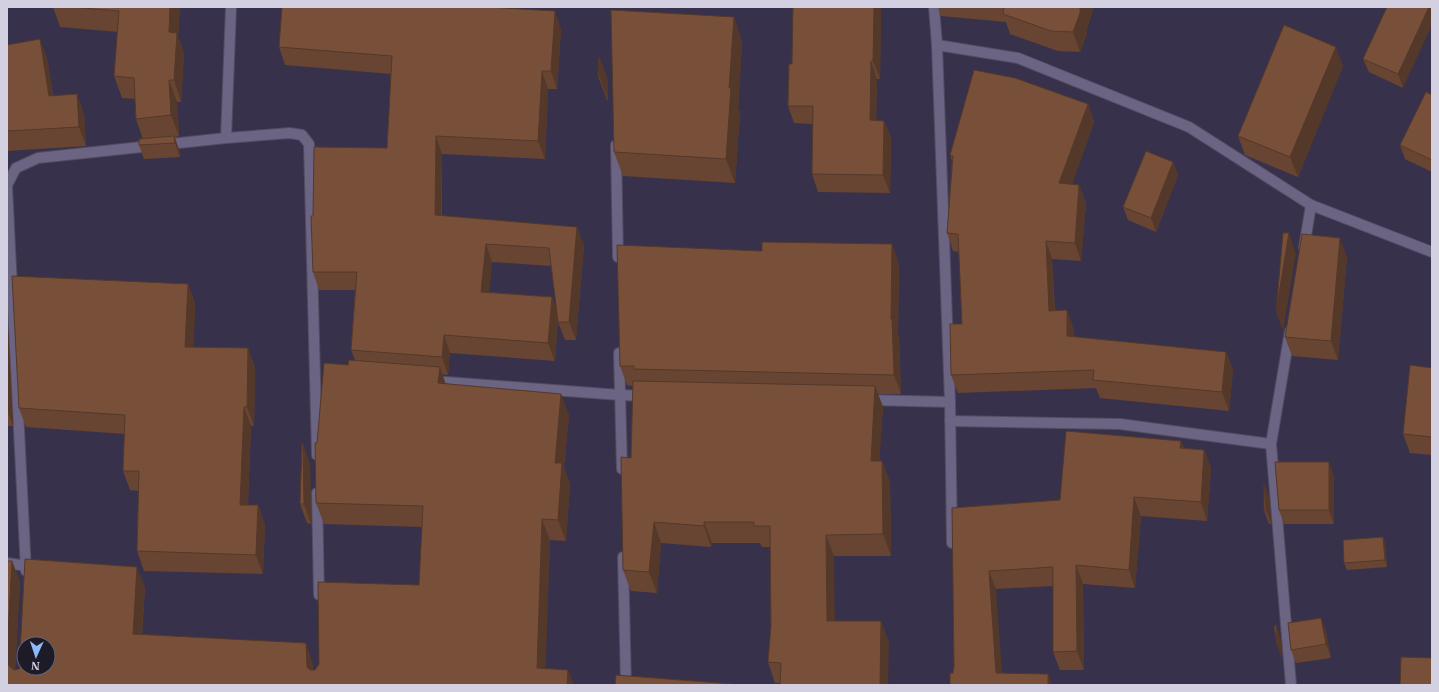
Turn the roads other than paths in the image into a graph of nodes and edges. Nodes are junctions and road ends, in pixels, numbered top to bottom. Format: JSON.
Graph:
{"nodes":[{"id":1,"x":231,"y":7,"type":"edge"},
{"id":2,"x":934,"y":7,"type":"edge"},
{"id":3,"x":937,"y":45,"type":"junction"},
{"id":4,"x":616,"y":132,"type":"edge"},
{"id":5,"x":226,"y":138,"type":"junction"},
{"id":6,"x":7,"y":186,"type":"edge"},
{"id":7,"x":1311,"y":205,"type":"junction"},
{"id":8,"x":1432,"y":252,"type":"edge"},
{"id":9,"x":1302,"y":259,"type":"edge"},
{"id":10,"x":618,"y":268,"type":"edge"},
{"id":11,"x":1292,"y":320,"type":"edge"},
{"id":12,"x":619,"y":340,"type":"edge"},
{"id":13,"x":425,"y":380,"type":"edge"},
{"id":14,"x":620,"y":395,"type":"junction"},
{"id":15,"x":659,"y":396,"type":"edge"},
{"id":16,"x":855,"y":400,"type":"edge"},
{"id":17,"x":950,"y":402,"type":"junction"},
{"id":18,"x":950,"y":421,"type":"junction"},
{"id":19,"x":1271,"y":444,"type":"junction"},
{"id":20,"x":317,"y":465,"type":"edge"},
{"id":21,"x":317,"y":481,"type":"edge"},
{"id":22,"x":622,"y":482,"type":"edge"},
{"id":23,"x":623,"y":544,"type":"edge"},
{"id":24,"x":952,"y":549,"type":"edge"},
{"id":25,"x":7,"y":563,"type":"edge"},
{"id":26,"x":27,"y":566,"type":"junction"},
{"id":27,"x":26,"y":582,"type":"edge"},
{"id":28,"x":319,"y":607,"type":"edge"},
{"id":29,"x":626,"y":685,"type":"edge"},
{"id":30,"x":1291,"y":685,"type":"edge"}],
"edges":[{"from":1,"to":5,"type":"street"},
{"from":2,"to":3,"type":"street"},
{"from":3,"to":7,"type":"street"},
{"from":3,"to":17,"type":"street"},
{"from":4,"to":10,"type":"street"},
{"from":5,"to":6,"type":"street"},
{"from":5,"to":20,"type":"street"},
{"from":6,"to":26,"type":"street"},
{"from":7,"to":8,"type":"street"},
{"from":7,"to":9,"type":"street"},
{"from":11,"to":19,"type":"street"},
{"from":12,"to":14,"type":"street"},
{"from":13,"to":14,"type":"street"},
{"from":14,"to":15,"type":"street"},
{"from":14,"to":22,"type":"street"},
{"from":16,"to":17,"type":"street"},
{"from":17,"to":18,"type":"street"},
{"from":18,"to":19,"type":"street"},
{"from":18,"to":24,"type":"street"},
{"from":19,"to":30,"type":"street"},
{"from":21,"to":28,"type":"street"},
{"from":23,"to":29,"type":"street"},
{"from":25,"to":26,"type":"street"},
{"from":26,"to":27,"type":"street"}]}
